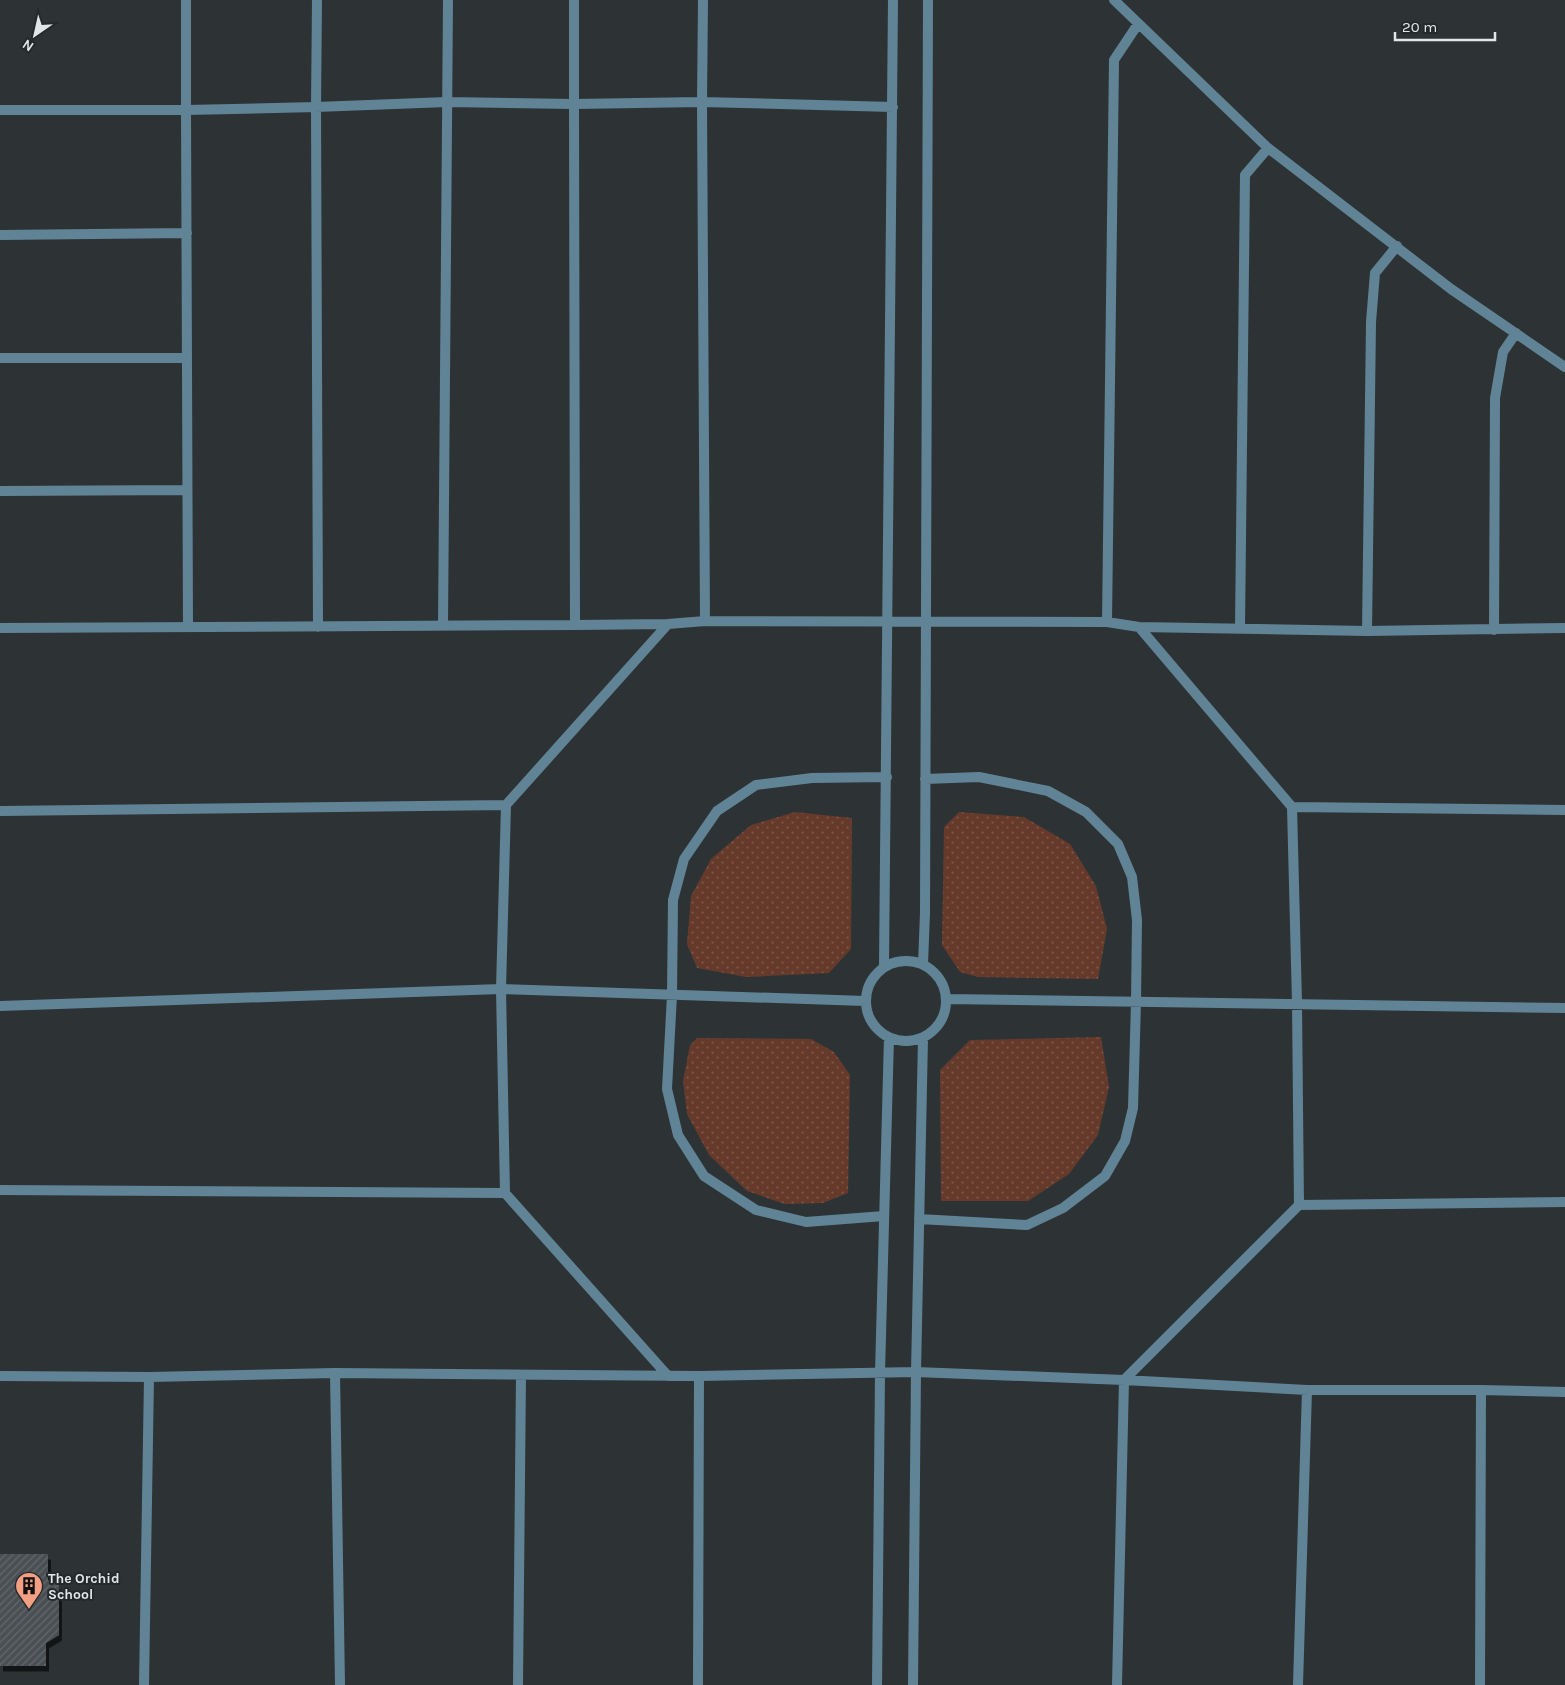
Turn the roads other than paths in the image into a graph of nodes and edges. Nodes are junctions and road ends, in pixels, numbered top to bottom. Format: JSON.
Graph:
{"nodes":[{"id":1,"x":186,"y":0,"type":"edge"},
{"id":2,"x":317,"y":0,"type":"edge"},
{"id":3,"x":448,"y":0,"type":"edge"},
{"id":4,"x":574,"y":0,"type":"edge"},
{"id":5,"x":704,"y":0,"type":"edge"},
{"id":6,"x":893,"y":0,"type":"edge"},
{"id":7,"x":928,"y":0,"type":"edge"},
{"id":8,"x":1114,"y":0,"type":"edge"},
{"id":9,"x":1138,"y":24,"type":"junction"},
{"id":10,"x":447,"y":102,"type":"junction"},
{"id":11,"x":702,"y":102,"type":"junction"},
{"id":12,"x":574,"y":104,"type":"junction"},
{"id":13,"x":316,"y":107,"type":"junction"},
{"id":14,"x":893,"y":107,"type":"junction"},
{"id":15,"x":0,"y":110,"type":"edge"},
{"id":16,"x":186,"y":110,"type":"junction"},
{"id":17,"x":1268,"y":148,"type":"junction"},
{"id":18,"x":187,"y":233,"type":"junction"},
{"id":19,"x":0,"y":235,"type":"edge"},
{"id":20,"x":1397,"y":246,"type":"junction"},
{"id":21,"x":1516,"y":333,"type":"junction"},
{"id":22,"x":0,"y":358,"type":"edge"},
{"id":23,"x":187,"y":358,"type":"junction"},
{"id":24,"x":1565,"y":367,"type":"edge"},
{"id":25,"x":187,"y":490,"type":"junction"},
{"id":26,"x":0,"y":491,"type":"edge"},
{"id":27,"x":705,"y":621,"type":"junction"},
{"id":28,"x":888,"y":622,"type":"junction"},
{"id":29,"x":925,"y":622,"type":"junction"},
{"id":30,"x":1107,"y":622,"type":"junction"},
{"id":31,"x":668,"y":624,"type":"junction"},
{"id":32,"x":443,"y":626,"type":"junction"},
{"id":33,"x":574,"y":626,"type":"junction"},
{"id":34,"x":188,"y":627,"type":"junction"},
{"id":35,"x":318,"y":627,"type":"junction"},
{"id":36,"x":1139,"y":627,"type":"junction"},
{"id":37,"x":0,"y":628,"type":"edge"},
{"id":38,"x":1240,"y":628,"type":"junction"},
{"id":39,"x":1565,"y":628,"type":"edge"},
{"id":40,"x":1494,"y":630,"type":"junction"},
{"id":41,"x":1367,"y":631,"type":"junction"},
{"id":42,"x":887,"y":777,"type":"junction"},
{"id":43,"x":925,"y":779,"type":"junction"},
{"id":44,"x":506,"y":805,"type":"junction"},
{"id":45,"x":1292,"y":807,"type":"junction"},
{"id":46,"x":1565,"y":810,"type":"edge"},
{"id":47,"x":0,"y":811,"type":"edge"},
{"id":48,"x":923,"y":964,"type":"junction"},
{"id":49,"x":884,"y":966,"type":"junction"},
{"id":50,"x":501,"y":990,"type":"junction"},
{"id":51,"x":672,"y":995,"type":"junction"},
{"id":52,"x":947,"y":998,"type":"junction"},
{"id":53,"x":865,"y":1001,"type":"junction"},
{"id":54,"x":1136,"y":1002,"type":"junction"},
{"id":55,"x":1297,"y":1003,"type":"junction"},
{"id":56,"x":0,"y":1006,"type":"edge"},
{"id":57,"x":1565,"y":1008,"type":"edge"},
{"id":58,"x":889,"y":1037,"type":"junction"},
{"id":59,"x":923,"y":1038,"type":"junction"},
{"id":60,"x":0,"y":1190,"type":"edge"},
{"id":61,"x":505,"y":1194,"type":"junction"},
{"id":62,"x":1565,"y":1202,"type":"edge"},
{"id":63,"x":1299,"y":1205,"type":"junction"},
{"id":64,"x":884,"y":1216,"type":"junction"},
{"id":65,"x":920,"y":1220,"type":"junction"},
{"id":66,"x":916,"y":1372,"type":"junction"},
{"id":67,"x":335,"y":1373,"type":"junction"},
{"id":68,"x":880,"y":1373,"type":"junction"},
{"id":69,"x":521,"y":1375,"type":"junction"},
{"id":70,"x":0,"y":1376,"type":"edge"},
{"id":71,"x":668,"y":1376,"type":"junction"},
{"id":72,"x":699,"y":1376,"type":"junction"},
{"id":73,"x":149,"y":1377,"type":"junction"},
{"id":74,"x":1124,"y":1380,"type":"junction"},
{"id":75,"x":1307,"y":1390,"type":"junction"},
{"id":76,"x":1481,"y":1390,"type":"junction"},
{"id":77,"x":1565,"y":1392,"type":"edge"},
{"id":78,"x":144,"y":1685,"type":"edge"},
{"id":79,"x":340,"y":1685,"type":"edge"},
{"id":80,"x":518,"y":1685,"type":"edge"},
{"id":81,"x":698,"y":1685,"type":"edge"},
{"id":82,"x":877,"y":1685,"type":"edge"},
{"id":83,"x":913,"y":1685,"type":"edge"},
{"id":84,"x":1117,"y":1685,"type":"edge"},
{"id":85,"x":1298,"y":1685,"type":"edge"},
{"id":86,"x":1480,"y":1685,"type":"edge"}],
"edges":[{"from":1,"to":16,"type":"street"},
{"from":2,"to":13,"type":"street"},
{"from":3,"to":10,"type":"street"},
{"from":4,"to":12,"type":"street"},
{"from":5,"to":11,"type":"street"},
{"from":6,"to":14,"type":"street"},
{"from":7,"to":29,"type":"street"},
{"from":8,"to":9,"type":"street"},
{"from":9,"to":17,"type":"street"},
{"from":9,"to":30,"type":"street"},
{"from":10,"to":12,"type":"street"},
{"from":10,"to":13,"type":"street"},
{"from":10,"to":32,"type":"street"},
{"from":11,"to":12,"type":"street"},
{"from":11,"to":14,"type":"street"},
{"from":11,"to":27,"type":"street"},
{"from":12,"to":33,"type":"street"},
{"from":13,"to":16,"type":"street"},
{"from":13,"to":35,"type":"street"},
{"from":14,"to":28,"type":"street"},
{"from":15,"to":16,"type":"street"},
{"from":16,"to":18,"type":"street"},
{"from":17,"to":20,"type":"street"},
{"from":17,"to":38,"type":"street"},
{"from":18,"to":19,"type":"street"},
{"from":18,"to":23,"type":"street"},
{"from":20,"to":21,"type":"street"},
{"from":20,"to":41,"type":"street"},
{"from":21,"to":24,"type":"street"},
{"from":21,"to":40,"type":"street"},
{"from":22,"to":23,"type":"street"},
{"from":23,"to":25,"type":"street"},
{"from":25,"to":26,"type":"street"},
{"from":25,"to":34,"type":"street"},
{"from":27,"to":28,"type":"street"},
{"from":27,"to":31,"type":"street"},
{"from":28,"to":29,"type":"street"},
{"from":28,"to":42,"type":"street"},
{"from":29,"to":30,"type":"street"},
{"from":29,"to":43,"type":"street"},
{"from":30,"to":36,"type":"street"},
{"from":31,"to":33,"type":"street"},
{"from":31,"to":44,"type":"street"},
{"from":32,"to":33,"type":"street"},
{"from":32,"to":35,"type":"street"},
{"from":34,"to":35,"type":"street"},
{"from":34,"to":37,"type":"street"},
{"from":36,"to":38,"type":"street"},
{"from":36,"to":45,"type":"street"},
{"from":38,"to":41,"type":"street"},
{"from":39,"to":40,"type":"street"},
{"from":40,"to":41,"type":"street"},
{"from":42,"to":49,"type":"street"},
{"from":42,"to":51,"type":"street"},
{"from":43,"to":48,"type":"street"},
{"from":43,"to":54,"type":"street"},
{"from":44,"to":47,"type":"street"},
{"from":44,"to":50,"type":"street"},
{"from":45,"to":46,"type":"street"},
{"from":45,"to":55,"type":"street"},
{"from":48,"to":49,"type":"street"},
{"from":48,"to":52,"type":"street"},
{"from":49,"to":53,"type":"street"},
{"from":50,"to":51,"type":"street"},
{"from":50,"to":56,"type":"street"},
{"from":50,"to":61,"type":"street"},
{"from":51,"to":53,"type":"street"},
{"from":51,"to":64,"type":"street"},
{"from":52,"to":54,"type":"street"},
{"from":52,"to":59,"type":"street"},
{"from":53,"to":58,"type":"street"},
{"from":54,"to":55,"type":"street"},
{"from":54,"to":65,"type":"street"},
{"from":55,"to":57,"type":"street"},
{"from":55,"to":63,"type":"street"},
{"from":58,"to":59,"type":"street"},
{"from":58,"to":64,"type":"street"},
{"from":59,"to":65,"type":"street"},
{"from":60,"to":61,"type":"street"},
{"from":61,"to":71,"type":"street"},
{"from":62,"to":63,"type":"street"},
{"from":63,"to":74,"type":"street"},
{"from":64,"to":68,"type":"street"},
{"from":65,"to":66,"type":"street"},
{"from":66,"to":68,"type":"street"},
{"from":66,"to":74,"type":"street"},
{"from":66,"to":83,"type":"street"},
{"from":67,"to":69,"type":"street"},
{"from":67,"to":73,"type":"street"},
{"from":67,"to":79,"type":"street"},
{"from":68,"to":72,"type":"street"},
{"from":68,"to":82,"type":"street"},
{"from":69,"to":71,"type":"street"},
{"from":69,"to":80,"type":"street"},
{"from":70,"to":73,"type":"street"},
{"from":71,"to":72,"type":"street"},
{"from":72,"to":81,"type":"street"},
{"from":73,"to":78,"type":"street"},
{"from":74,"to":75,"type":"street"},
{"from":74,"to":84,"type":"street"},
{"from":75,"to":76,"type":"street"},
{"from":75,"to":85,"type":"street"},
{"from":76,"to":77,"type":"street"},
{"from":76,"to":86,"type":"street"}]}
